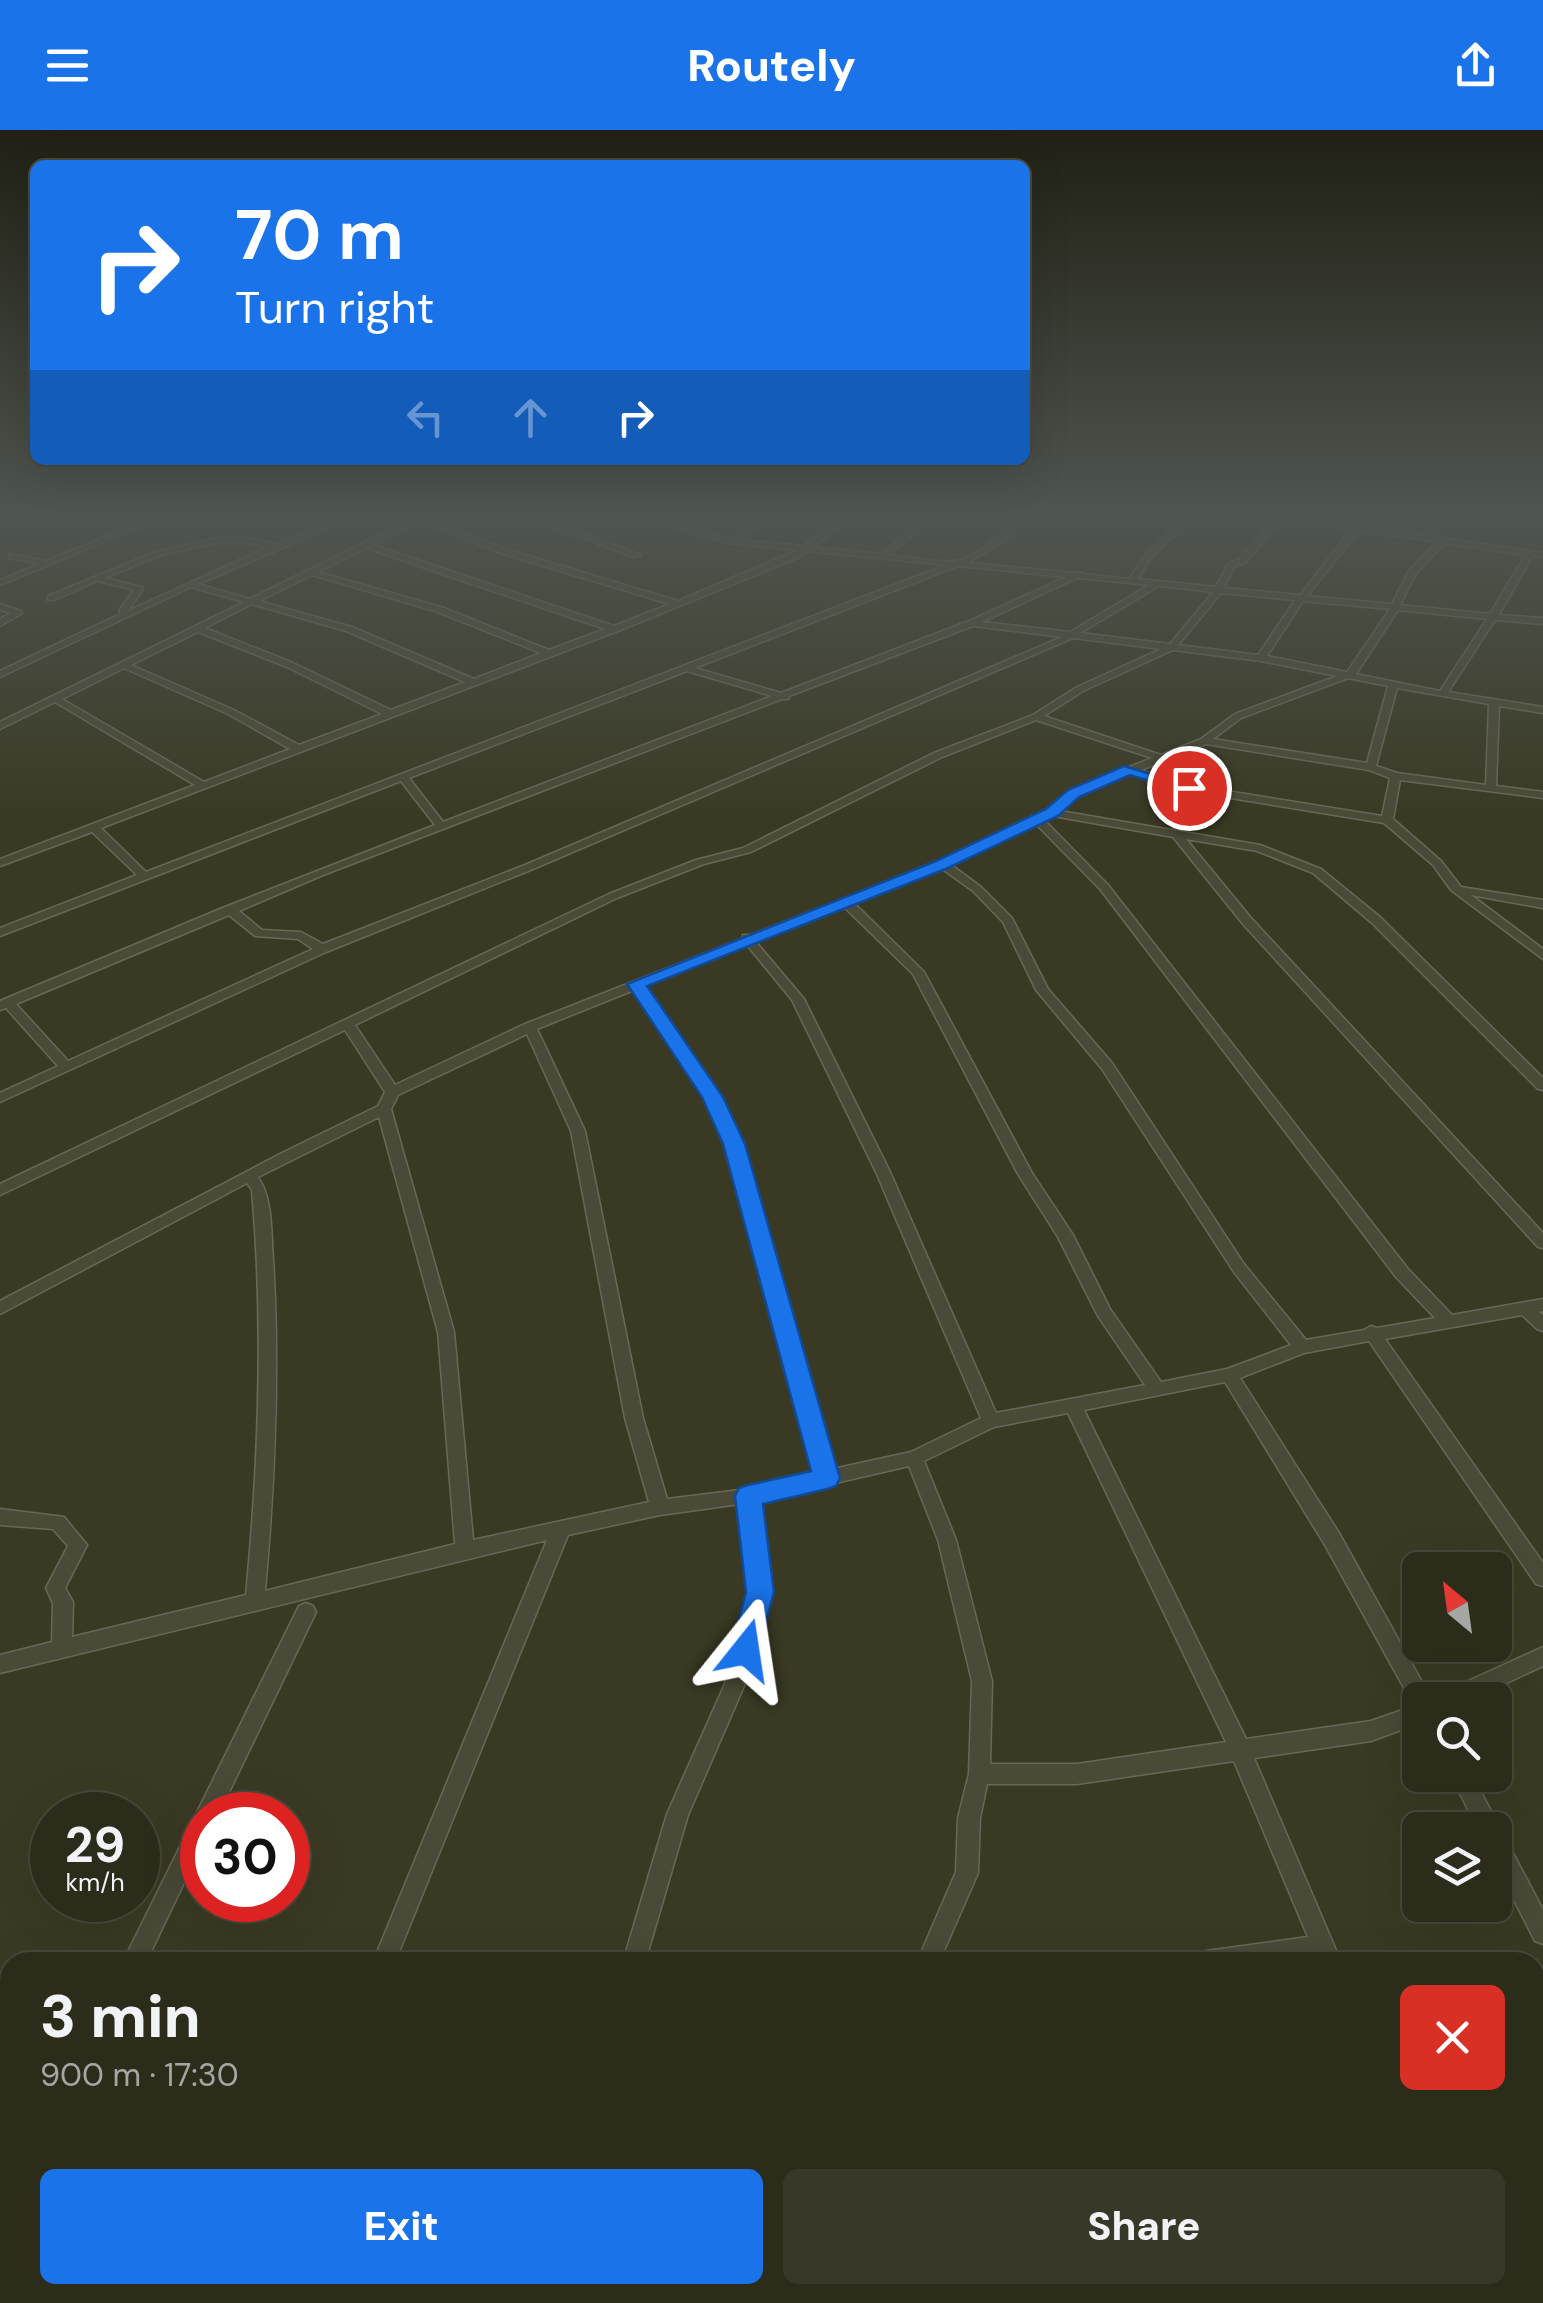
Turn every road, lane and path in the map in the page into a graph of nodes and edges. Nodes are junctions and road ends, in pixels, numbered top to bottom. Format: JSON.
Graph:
{"nodes":[{"id":1,"x":131,"y":613,"type":"edge"},
{"id":2,"x":231,"y":613,"type":"edge"},
{"id":3,"x":297,"y":613,"type":"edge"},
{"id":4,"x":449,"y":613,"type":"edge"},
{"id":5,"x":569,"y":613,"type":"edge"},
{"id":6,"x":654,"y":613,"type":"edge"},
{"id":7,"x":824,"y":613,"type":"edge"},
{"id":8,"x":993,"y":613,"type":"edge"},
{"id":9,"x":1107,"y":613,"type":"edge"},
{"id":10,"x":1199,"y":613,"type":"edge"},
{"id":11,"x":1290,"y":613,"type":"edge"},
{"id":12,"x":1391,"y":613,"type":"edge"},
{"id":13,"x":1464,"y":613,"type":"edge"},
{"id":14,"x":1495,"y":613,"type":"edge"},
{"id":15,"x":125,"y":616,"type":"joint"},
{"id":16,"x":1493,"y":617,"type":"junction"},
{"id":17,"x":1543,"y":620,"type":"edge"},
{"id":18,"x":972,"y":623,"type":"junction"},
{"id":19,"x":199,"y":629,"type":"junction"},
{"id":20,"x":615,"y":629,"type":"junction"},
{"id":21,"x":1067,"y":636,"type":"junction"},
{"id":22,"x":1172,"y":647,"type":"junction"},
{"id":23,"x":546,"y":652,"type":"junction"},
{"id":24,"x":1261,"y":658,"type":"junction"},
{"id":25,"x":124,"y":665,"type":"junction"},
{"id":26,"x":686,"y":668,"type":"junction"},
{"id":27,"x":0,"y":674,"type":"edge"},
{"id":28,"x":1351,"y":674,"type":"junction"},
{"id":29,"x":471,"y":681,"type":"junction"},
{"id":30,"x":1394,"y":683,"type":"junction"},
{"id":31,"x":1442,"y":694,"type":"junction"},
{"id":32,"x":785,"y":696,"type":"junction"},
{"id":33,"x":56,"y":698,"type":"junction"},
{"id":34,"x":1494,"y":704,"type":"junction"},
{"id":35,"x":1543,"y":710,"type":"edge"},
{"id":36,"x":391,"y":714,"type":"junction"},
{"id":37,"x":1036,"y":718,"type":"junction"},
{"id":38,"x":0,"y":726,"type":"edge"},
{"id":39,"x":1205,"y":741,"type":"junction"},
{"id":40,"x":298,"y":750,"type":"junction"},
{"id":41,"x":1164,"y":759,"type":"junction"},
{"id":42,"x":1371,"y":767,"type":"junction"},
{"id":43,"x":1129,"y":770,"type":"junction"},
{"id":44,"x":1395,"y":776,"type":"junction"},
{"id":45,"x":404,"y":779,"type":"junction"},
{"id":46,"x":202,"y":785,"type":"junction"},
{"id":47,"x":1491,"y":787,"type":"junction"},
{"id":48,"x":1543,"y":795,"type":"edge"},
{"id":49,"x":1052,"y":812,"type":"junction"},
{"id":50,"x":1036,"y":818,"type":"junction"},
{"id":51,"x":1387,"y":820,"type":"junction"},
{"id":52,"x":441,"y":826,"type":"junction"},
{"id":53,"x":93,"y":827,"type":"junction"},
{"id":54,"x":1178,"y":835,"type":"junction"},
{"id":55,"x":0,"y":863,"type":"edge"},
{"id":56,"x":942,"y":864,"type":"junction"},
{"id":57,"x":144,"y":876,"type":"junction"},
{"id":58,"x":1455,"y":888,"type":"junction"},
{"id":59,"x":846,"y":902,"type":"junction"},
{"id":60,"x":1543,"y":904,"type":"edge"},
{"id":61,"x":229,"y":909,"type":"junction"},
{"id":62,"x":0,"y":932,"type":"edge"},
{"id":63,"x":747,"y":938,"type":"junction"},
{"id":64,"x":322,"y":949,"type":"junction"},
{"id":65,"x":1543,"y":955,"type":"edge"},
{"id":66,"x":636,"y":984,"type":"junction"},
{"id":67,"x":4,"y":1004,"type":"edge"},
{"id":68,"x":347,"y":1023,"type":"junction"},
{"id":69,"x":530,"y":1027,"type":"junction"},
{"id":70,"x":67,"y":1068,"type":"junction"},
{"id":71,"x":1543,"y":1086,"type":"edge"},
{"id":72,"x":0,"y":1098,"type":"edge"},
{"id":73,"x":388,"y":1100,"type":"junction"},
{"id":74,"x":250,"y":1177,"type":"junction"},
{"id":75,"x":0,"y":1190,"type":"edge"},
{"id":76,"x":1543,"y":1243,"type":"edge"},
{"id":77,"x":1534,"y":1306,"type":"edge"},
{"id":78,"x":0,"y":1308,"type":"edge"},
{"id":79,"x":1448,"y":1321,"type":"junction"},
{"id":80,"x":1543,"y":1325,"type":"edge"},
{"id":81,"x":1370,"y":1332,"type":"junction"},
{"id":82,"x":1302,"y":1348,"type":"junction"},
{"id":83,"x":1229,"y":1375,"type":"junction"},
{"id":84,"x":1154,"y":1386,"type":"junction"},
{"id":85,"x":1074,"y":1407,"type":"junction"},
{"id":86,"x":991,"y":1420,"type":"junction"},
{"id":87,"x":914,"y":1458,"type":"junction"},
{"id":88,"x":827,"y":1478,"type":"junction"},
{"id":89,"x":748,"y":1496,"type":"junction"},
{"id":90,"x":660,"y":1508,"type":"junction"},
{"id":91,"x":0,"y":1517,"type":"edge"},
{"id":92,"x":561,"y":1529,"type":"junction"},
{"id":93,"x":465,"y":1550,"type":"junction"},
{"id":94,"x":1543,"y":1578,"type":"edge"},
{"id":95,"x":256,"y":1599,"type":"junction"},
{"id":96,"x":306,"y":1612,"type":"dead end"},
{"id":97,"x":62,"y":1648,"type":"junction"},
{"id":98,"x":1543,"y":1656,"type":"edge"},
{"id":99,"x":0,"y":1664,"type":"edge"},
{"id":100,"x":1412,"y":1682,"type":"edge"},
{"id":101,"x":1487,"y":1682,"type":"edge"},
{"id":102,"x":1402,"y":1720,"type":"edge"},
{"id":103,"x":1240,"y":1750,"type":"junction"},
{"id":104,"x":979,"y":1774,"type":"junction"},
{"id":105,"x":217,"y":1792,"type":"edge"},
{"id":106,"x":180,"y":1868,"type":"edge"},
{"id":107,"x":1512,"y":1873,"type":"edge"},
{"id":108,"x":1543,"y":1933,"type":"edge"},
{"id":109,"x":139,"y":1952,"type":"edge"},
{"id":110,"x":388,"y":1952,"type":"edge"},
{"id":111,"x":637,"y":1952,"type":"edge"},
{"id":112,"x":932,"y":1952,"type":"edge"},
{"id":113,"x":1326,"y":1952,"type":"edge"}],
"edges":[{"from":1,"to":15,"type":"street"},
{"from":2,"to":19,"type":"street"},
{"from":3,"to":29,"type":"street"},
{"from":4,"to":23,"type":"street"},
{"from":5,"to":20,"type":"street"},
{"from":6,"to":20,"type":"street"},
{"from":7,"to":26,"type":"street"},
{"from":8,"to":18,"type":"street"},
{"from":9,"to":21,"type":"street"},
{"from":10,"to":22,"type":"street"},
{"from":11,"to":24,"type":"street"},
{"from":12,"to":28,"type":"street"},
{"from":13,"to":16,"type":"street"},
{"from":14,"to":16,"type":"street"},
{"from":15,"to":27,"type":"street"},
{"from":16,"to":17,"type":"street"},
{"from":16,"to":31,"type":"street"},
{"from":18,"to":21,"type":"street"},
{"from":18,"to":32,"type":"street"},
{"from":19,"to":25,"type":"street"},
{"from":19,"to":36,"type":"street"},
{"from":20,"to":23,"type":"street"},
{"from":21,"to":22,"type":"street"},
{"from":21,"to":64,"type":"street"},
{"from":22,"to":24,"type":"street"},
{"from":22,"to":37,"type":"street"},
{"from":23,"to":29,"type":"street"},
{"from":24,"to":28,"type":"street"},
{"from":25,"to":33,"type":"street"},
{"from":25,"to":40,"type":"street"},
{"from":26,"to":32,"type":"street"},
{"from":26,"to":45,"type":"street"},
{"from":28,"to":30,"type":"street"},
{"from":28,"to":39,"type":"street"},
{"from":29,"to":36,"type":"street"},
{"from":30,"to":31,"type":"street"},
{"from":30,"to":42,"type":"street"},
{"from":31,"to":34,"type":"street"},
{"from":32,"to":52,"type":"street"},
{"from":33,"to":38,"type":"street"},
{"from":33,"to":46,"type":"street"},
{"from":34,"to":35,"type":"street"},
{"from":34,"to":47,"type":"street"},
{"from":36,"to":40,"type":"street"},
{"from":37,"to":41,"type":"street"},
{"from":37,"to":68,"type":"street"},
{"from":39,"to":41,"type":"street"},
{"from":39,"to":42,"type":"street"},
{"from":40,"to":46,"type":"street"},
{"from":41,"to":43,"type":"street"},
{"from":42,"to":44,"type":"street"},
{"from":43,"to":49,"type":"street"},
{"from":43,"to":51,"type":"street"},
{"from":44,"to":47,"type":"street"},
{"from":44,"to":51,"type":"street"},
{"from":45,"to":52,"type":"street"},
{"from":45,"to":57,"type":"street"},
{"from":46,"to":53,"type":"street"},
{"from":47,"to":48,"type":"street"},
{"from":49,"to":50,"type":"street"},
{"from":49,"to":54,"type":"street"},
{"from":50,"to":56,"type":"street"},
{"from":50,"to":79,"type":"street"},
{"from":51,"to":58,"type":"street"},
{"from":52,"to":61,"type":"street"},
{"from":53,"to":55,"type":"street"},
{"from":53,"to":57,"type":"street"},
{"from":54,"to":71,"type":"street"},
{"from":54,"to":76,"type":"street"},
{"from":56,"to":59,"type":"street"},
{"from":56,"to":82,"type":"street"},
{"from":57,"to":62,"type":"street"},
{"from":58,"to":60,"type":"street"},
{"from":58,"to":65,"type":"street"},
{"from":59,"to":63,"type":"street"},
{"from":59,"to":84,"type":"street"},
{"from":61,"to":64,"type":"street"},
{"from":61,"to":67,"type":"street"},
{"from":63,"to":66,"type":"street"},
{"from":63,"to":86,"type":"street"},
{"from":64,"to":70,"type":"street"},
{"from":66,"to":69,"type":"street"},
{"from":66,"to":88,"type":"street"},
{"from":67,"to":70,"type":"street"},
{"from":68,"to":73,"type":"street"},
{"from":68,"to":75,"type":"street"},
{"from":69,"to":73,"type":"street"},
{"from":69,"to":90,"type":"street"},
{"from":70,"to":72,"type":"street"},
{"from":73,"to":74,"type":"street"},
{"from":73,"to":93,"type":"street"},
{"from":74,"to":78,"type":"street"},
{"from":74,"to":95,"type":"street"},
{"from":77,"to":79,"type":"street"},
{"from":77,"to":80,"type":"street"},
{"from":79,"to":81,"type":"street"},
{"from":81,"to":82,"type":"street"},
{"from":81,"to":94,"type":"street"},
{"from":82,"to":83,"type":"street"},
{"from":83,"to":84,"type":"street"},
{"from":83,"to":100,"type":"street"},
{"from":84,"to":85,"type":"street"},
{"from":85,"to":86,"type":"street"},
{"from":85,"to":103,"type":"street"},
{"from":86,"to":87,"type":"street"},
{"from":87,"to":88,"type":"street"},
{"from":87,"to":104,"type":"street"},
{"from":88,"to":89,"type":"street"},
{"from":89,"to":90,"type":"street"},
{"from":89,"to":111,"type":"street"},
{"from":90,"to":92,"type":"street"},
{"from":91,"to":97,"type":"street"},
{"from":92,"to":93,"type":"street"},
{"from":92,"to":110,"type":"street"},
{"from":93,"to":95,"type":"street"},
{"from":95,"to":97,"type":"street"},
{"from":96,"to":105,"type":"street"},
{"from":97,"to":99,"type":"street"},
{"from":98,"to":101,"type":"street"},
{"from":102,"to":103,"type":"street"},
{"from":103,"to":104,"type":"street"},
{"from":103,"to":113,"type":"street"},
{"from":104,"to":112,"type":"street"},
{"from":106,"to":109,"type":"street"},
{"from":107,"to":108,"type":"street"}]}
